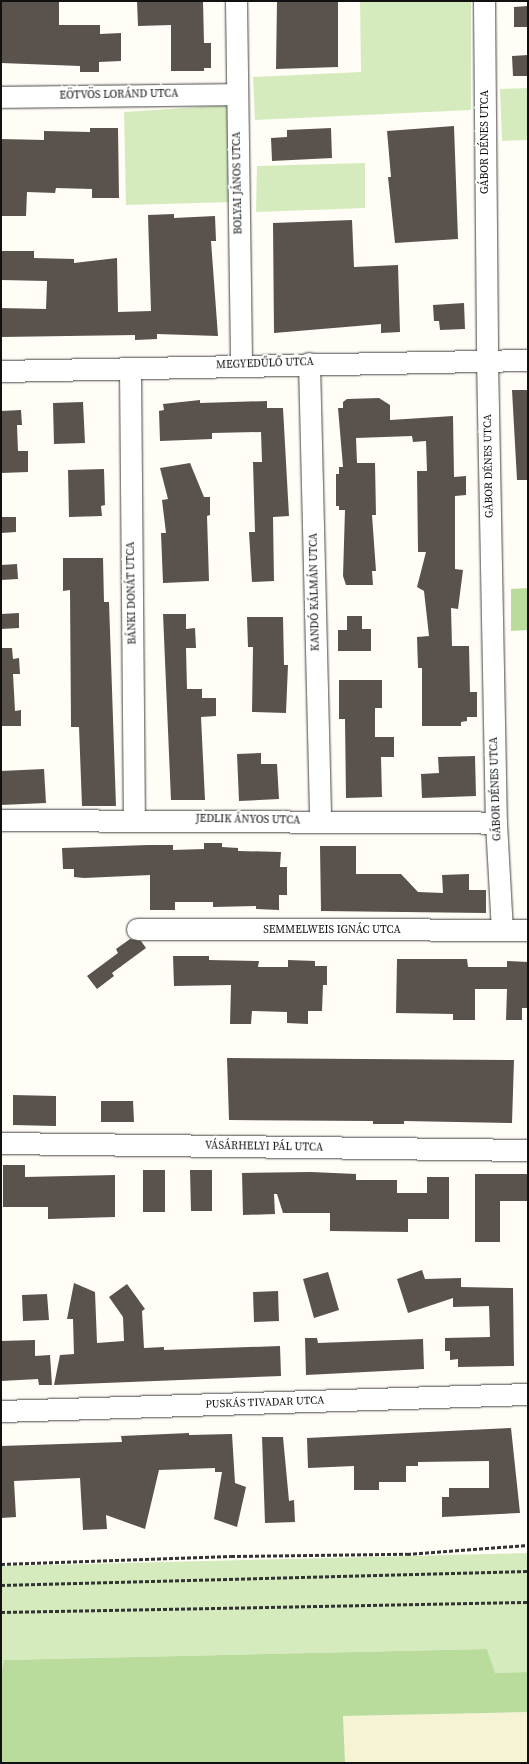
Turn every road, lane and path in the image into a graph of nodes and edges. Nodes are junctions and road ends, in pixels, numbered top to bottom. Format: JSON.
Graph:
{"nodes":[{"id":1,"x":236,"y":1,"type":"edge"},
{"id":2,"x":484,"y":1,"type":"edge"},
{"id":3,"x":237,"y":94,"type":"junction"},
{"id":4,"x":1,"y":97,"type":"edge"},
{"id":5,"x":487,"y":358,"type":"junction"},
{"id":6,"x":528,"y":360,"type":"edge"},
{"id":7,"x":309,"y":363,"type":"junction"},
{"id":8,"x":241,"y":365,"type":"junction"},
{"id":9,"x":130,"y":368,"type":"junction"},
{"id":10,"x":1,"y":371,"type":"edge"},
{"id":11,"x":134,"y":818,"type":"junction"},
{"id":12,"x":1,"y":820,"type":"edge"},
{"id":13,"x":320,"y":821,"type":"junction"},
{"id":14,"x":496,"y":823,"type":"junction"},
{"id":15,"x":137,"y":929,"type":"dead end"},
{"id":16,"x":502,"y":930,"type":"junction"},
{"id":17,"x":528,"y":930,"type":"edge"},
{"id":18,"x":1,"y":1143,"type":"edge"},
{"id":19,"x":528,"y":1150,"type":"edge"},
{"id":20,"x":528,"y":1394,"type":"edge"},
{"id":21,"x":1,"y":1411,"type":"edge"},
{"id":22,"x":528,"y":1545,"type":"edge"},
{"id":23,"x":1,"y":1564,"type":"edge"},
{"id":24,"x":528,"y":1571,"type":"edge"},
{"id":25,"x":1,"y":1585,"type":"edge"},
{"id":26,"x":528,"y":1602,"type":"edge"},
{"id":27,"x":1,"y":1612,"type":"edge"}],
"edges":[{"from":1,"to":3,"type":"street","name":"BOLYAI JÁNOS UTCA"},
{"from":2,"to":5,"type":"street","name":"GÁBOR DÉNES UTCA"},
{"from":3,"to":4,"type":"street","name":"EÖTVÖS LORÁND UTCA"},
{"from":3,"to":8,"type":"street","name":"BOLYAI JÁNOS UTCA"},
{"from":5,"to":6,"type":"street","name":"MEGYEDŰLŐ UTCA"},
{"from":5,"to":7,"type":"street","name":"MEGYEDŰLŐ UTCA"},
{"from":5,"to":14,"type":"street","name":"GÁBOR DÉNES UTCA"},
{"from":7,"to":8,"type":"street","name":"MEGYEDŰLŐ UTCA"},
{"from":7,"to":13,"type":"street","name":"KANDÓ KÁLMÁN UTCA"},
{"from":8,"to":9,"type":"street","name":"MEGYEDŰLŐ UTCA"},
{"from":9,"to":10,"type":"street","name":"MEGYEDŰLŐ UTCA"},
{"from":9,"to":11,"type":"street","name":"BÁNKI DONÁT UTCA"},
{"from":11,"to":12,"type":"street","name":"JEDLIK ÁNYOS UTCA"},
{"from":11,"to":13,"type":"street","name":"JEDLIK ÁNYOS UTCA"},
{"from":13,"to":14,"type":"street","name":"JEDLIK ÁNYOS UTCA"},
{"from":14,"to":16,"type":"street","name":"GÁBOR DÉNES UTCA"},
{"from":15,"to":16,"type":"street","name":"SEMMELWEIS IGNÁC UTCA"},
{"from":16,"to":17,"type":"street","name":"SEMMELWEIS IGNÁC UTCA"},
{"from":18,"to":19,"type":"street","name":"VÁSÁRHELYI PÁL UTCA"},
{"from":20,"to":21,"type":"street","name":"PUSKÁS TIVADAR UTCA"},
{"from":22,"to":23,"type":"path"},
{"from":24,"to":25,"type":"path"},
{"from":26,"to":27,"type":"path"}]}
